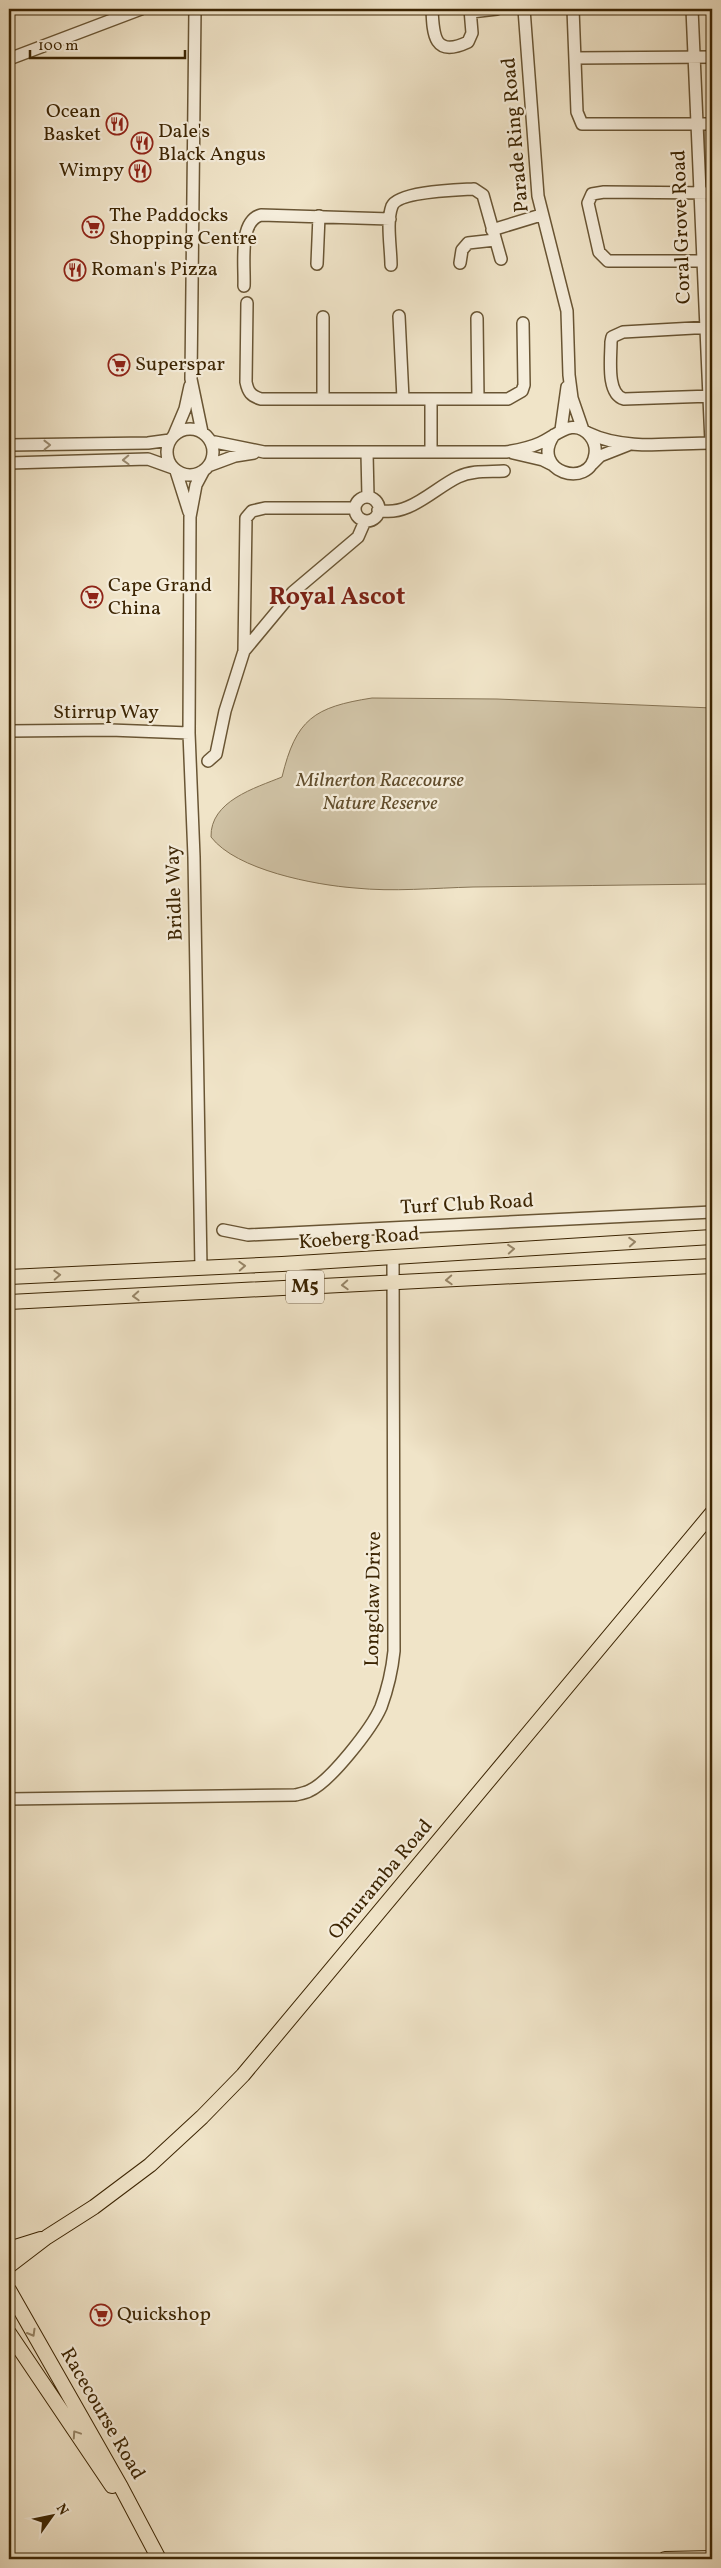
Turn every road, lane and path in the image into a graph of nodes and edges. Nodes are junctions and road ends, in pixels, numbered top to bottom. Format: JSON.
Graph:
{"nodes":[{"id":1,"x":141,"y":9,"type":"edge"},
{"id":2,"x":195,"y":9,"type":"edge"},
{"id":3,"x":432,"y":9,"type":"edge"},
{"id":4,"x":497,"y":9,"type":"edge"},
{"id":5,"x":524,"y":9,"type":"edge"},
{"id":6,"x":573,"y":9,"type":"edge"},
{"id":7,"x":692,"y":9,"type":"edge"},
{"id":8,"x":470,"y":11,"type":"edge"},
{"id":9,"x":12,"y":56,"type":"edge"},
{"id":10,"x":695,"y":57,"type":"junction"},
{"id":11,"x":712,"y":57,"type":"edge"},
{"id":12,"x":575,"y":58,"type":"junction"},
{"id":13,"x":712,"y":124,"type":"edge"},
{"id":14,"x":697,"y":125,"type":"junction"},
{"id":15,"x":700,"y":193,"type":"junction"},
{"id":16,"x":712,"y":193,"type":"edge"},
{"id":17,"x":319,"y":216,"type":"junction"},
{"id":18,"x":541,"y":216,"type":"junction"},
{"id":19,"x":390,"y":219,"type":"junction"},
{"id":20,"x":494,"y":235,"type":"junction"},
{"id":21,"x":501,"y":259,"type":"dead end"},
{"id":22,"x":707,"y":261,"type":"edge"},
{"id":23,"x":460,"y":263,"type":"dead end"},
{"id":24,"x":317,"y":264,"type":"dead end"},
{"id":25,"x":391,"y":265,"type":"dead end"},
{"id":26,"x":244,"y":286,"type":"dead end"},
{"id":27,"x":247,"y":303,"type":"dead end"},
{"id":28,"x":399,"y":316,"type":"dead end"},
{"id":29,"x":322,"y":317,"type":"dead end"},
{"id":30,"x":477,"y":318,"type":"dead end"},
{"id":31,"x":523,"y":323,"type":"dead end"},
{"id":32,"x":709,"y":327,"type":"edge"},
{"id":33,"x":569,"y":375,"type":"junction"},
{"id":34,"x":191,"y":379,"type":"junction"},
{"id":35,"x":710,"y":396,"type":"edge"},
{"id":36,"x":323,"y":399,"type":"junction"},
{"id":37,"x":402,"y":399,"type":"junction"},
{"id":38,"x":431,"y":399,"type":"junction"},
{"id":39,"x":478,"y":399,"type":"junction"},
{"id":40,"x":585,"y":431,"type":"junction"},
{"id":41,"x":202,"y":432,"type":"junction"},
{"id":42,"x":558,"y":432,"type":"junction"},
{"id":43,"x":172,"y":438,"type":"junction"},
{"id":44,"x":210,"y":441,"type":"junction"},
{"id":45,"x":712,"y":443,"type":"edge"},
{"id":46,"x":632,"y":444,"type":"junction"},
{"id":47,"x":9,"y":446,"type":"edge"},
{"id":48,"x":264,"y":452,"type":"junction"},
{"id":49,"x":431,"y":452,"type":"junction"},
{"id":50,"x":506,"y":452,"type":"junction"},
{"id":51,"x":367,"y":453,"type":"junction"},
{"id":52,"x":9,"y":463,"type":"edge"},
{"id":53,"x":592,"y":464,"type":"junction"},
{"id":54,"x":553,"y":465,"type":"junction"},
{"id":55,"x":206,"y":468,"type":"junction"},
{"id":56,"x":174,"y":469,"type":"junction"},
{"id":57,"x":504,"y":471,"type":"dead end"},
{"id":58,"x":368,"y":498,"type":"junction"},
{"id":59,"x":355,"y":508,"type":"junction"},
{"id":60,"x":378,"y":510,"type":"junction"},
{"id":61,"x":190,"y":516,"type":"junction"},
{"id":62,"x":365,"y":521,"type":"junction"},
{"id":63,"x":244,"y":620,"type":"junction"},
{"id":64,"x":268,"y":620,"type":"junction"},
{"id":65,"x":244,"y":651,"type":"junction"},
{"id":66,"x":9,"y":731,"type":"edge"},
{"id":67,"x":22,"y":732,"type":"junction"},
{"id":68,"x":189,"y":734,"type":"junction"},
{"id":69,"x":9,"y":737,"type":"edge"},
{"id":70,"x":208,"y":761,"type":"dead end"},
{"id":71,"x":712,"y":1212,"type":"edge"},
{"id":72,"x":223,"y":1230,"type":"dead end"},
{"id":73,"x":712,"y":1237,"type":"edge"},
{"id":74,"x":393,"y":1257,"type":"junction"},
{"id":75,"x":712,"y":1266,"type":"edge"},
{"id":76,"x":201,"y":1268,"type":"junction"},
{"id":77,"x":9,"y":1277,"type":"edge"},
{"id":78,"x":394,"y":1282,"type":"junction"},
{"id":79,"x":9,"y":1302,"type":"edge"},
{"id":80,"x":712,"y":1514,"type":"edge"},
{"id":81,"x":9,"y":1799,"type":"edge"},
{"id":82,"x":47,"y":2237,"type":"junction"},
{"id":83,"x":9,"y":2249,"type":"edge"},
{"id":84,"x":9,"y":2266,"type":"edge"},
{"id":85,"x":9,"y":2290,"type":"edge"},
{"id":86,"x":9,"y":2333,"type":"edge"},
{"id":87,"x":712,"y":2558,"type":"edge"},
{"id":88,"x":159,"y":2559,"type":"edge"},
{"id":89,"x":665,"y":2559,"type":"edge"}],
"edges":[{"from":1,"to":9,"type":"street"},
{"from":2,"to":34,"type":"street"},
{"from":3,"to":8,"type":"street"},
{"from":4,"to":8,"type":"street"},
{"from":5,"to":18,"type":"street","name":"Parade Ring Road"},
{"from":6,"to":12,"type":"street"},
{"from":7,"to":10,"type":"street","name":"Coral Grove Road"},
{"from":10,"to":11,"type":"street"},
{"from":10,"to":12,"type":"street"},
{"from":10,"to":14,"type":"street","name":"Coral Grove Road"},
{"from":12,"to":14,"type":"street"},
{"from":13,"to":14,"type":"street"},
{"from":14,"to":15,"type":"street","name":"Coral Grove Road"},
{"from":15,"to":16,"type":"street"},
{"from":15,"to":22,"type":"street","name":"Coral Grove Road"},
{"from":15,"to":22,"type":"street"},
{"from":17,"to":19,"type":"street"},
{"from":17,"to":24,"type":"street"},
{"from":17,"to":26,"type":"street"},
{"from":18,"to":20,"type":"street"},
{"from":18,"to":33,"type":"street","name":"Parade Ring Road"},
{"from":19,"to":20,"type":"street"},
{"from":19,"to":25,"type":"street"},
{"from":20,"to":21,"type":"street"},
{"from":20,"to":23,"type":"street"},
{"from":22,"to":32,"type":"street","name":"Coral Grove Road"},
{"from":27,"to":36,"type":"street"},
{"from":28,"to":37,"type":"street"},
{"from":29,"to":36,"type":"street"},
{"from":30,"to":39,"type":"street"},
{"from":31,"to":39,"type":"street"},
{"from":32,"to":35,"type":"street","name":"Coral Grove Road"},
{"from":32,"to":35,"type":"street"},
{"from":33,"to":40,"type":"street","name":"Parade Ring Road"},
{"from":33,"to":42,"type":"street","name":"Parade Ring Road"},
{"from":34,"to":41,"type":"street"},
{"from":34,"to":43,"type":"street"},
{"from":35,"to":45,"type":"street","name":"Coral Grove Road"},
{"from":36,"to":37,"type":"street"},
{"from":37,"to":38,"type":"street"},
{"from":38,"to":39,"type":"street"},
{"from":38,"to":49,"type":"street"},
{"from":40,"to":42,"type":"street"},
{"from":40,"to":46,"type":"street"},
{"from":40,"to":53,"type":"street"},
{"from":41,"to":43,"type":"street"},
{"from":41,"to":44,"type":"street"},
{"from":42,"to":50,"type":"street"},
{"from":42,"to":54,"type":"street"},
{"from":47,"to":43,"type":"street","one_way":true},
{"from":43,"to":56,"type":"street"},
{"from":44,"to":48,"type":"street"},
{"from":44,"to":55,"type":"street"},
{"from":45,"to":46,"type":"street"},
{"from":46,"to":53,"type":"street"},
{"from":48,"to":51,"type":"street"},
{"from":48,"to":55,"type":"street"},
{"from":49,"to":50,"type":"street"},
{"from":49,"to":51,"type":"street"},
{"from":50,"to":54,"type":"street"},
{"from":51,"to":58,"type":"street"},
{"from":56,"to":52,"type":"street","one_way":true},
{"from":53,"to":54,"type":"street"},
{"from":55,"to":56,"type":"street"},
{"from":55,"to":61,"type":"street","name":"Bridle Way"},
{"from":56,"to":61,"type":"street","name":"Bridle Way"},
{"from":57,"to":60,"type":"street"},
{"from":58,"to":59,"type":"street"},
{"from":58,"to":60,"type":"street"},
{"from":59,"to":62,"type":"street"},
{"from":59,"to":63,"type":"street"},
{"from":60,"to":62,"type":"street"},
{"from":61,"to":68,"type":"street","name":"Bridle Way"},
{"from":62,"to":64,"type":"street"},
{"from":63,"to":64,"type":"street"},
{"from":63,"to":65,"type":"street"},
{"from":64,"to":65,"type":"street"},
{"from":65,"to":70,"type":"street"},
{"from":66,"to":67,"type":"street","name":"Stirrup Way"},
{"from":67,"to":68,"type":"street","name":"Stirrup Way"},
{"from":67,"to":69,"type":"street","name":"Stirrup Way"},
{"from":68,"to":76,"type":"street","name":"Bridle Way"},
{"from":71,"to":72,"type":"street","name":"Turf Club Road"},
{"from":74,"to":73,"type":"main road","name":"Koeberg Road","number":"M5","one_way":true},
{"from":76,"to":74,"type":"main road","name":"Koeberg Road","number":"M5","one_way":true},
{"from":74,"to":78,"type":"street","name":"Longclaw Drive"},
{"from":75,"to":78,"type":"main road","number":"M5","one_way":true},
{"from":77,"to":76,"type":"main road","name":"Koeberg Road","number":"M5","one_way":true},
{"from":78,"to":79,"type":"main road","number":"M5","one_way":true},
{"from":78,"to":81,"type":"street","name":"Longclaw Drive"},
{"from":80,"to":82,"type":"main road","name":"Omuramba Road"},
{"from":82,"to":83,"type":"main road","name":"Omuramba Road"},
{"from":82,"to":84,"type":"main road","name":"Omuramba Road"},
{"from":85,"to":88,"type":"main road","name":"Racecourse Road","one_way":true},
{"from":88,"to":86,"type":"main road","name":"Racecourse Road","one_way":true},
{"from":87,"to":89,"type":"main road"}]}
